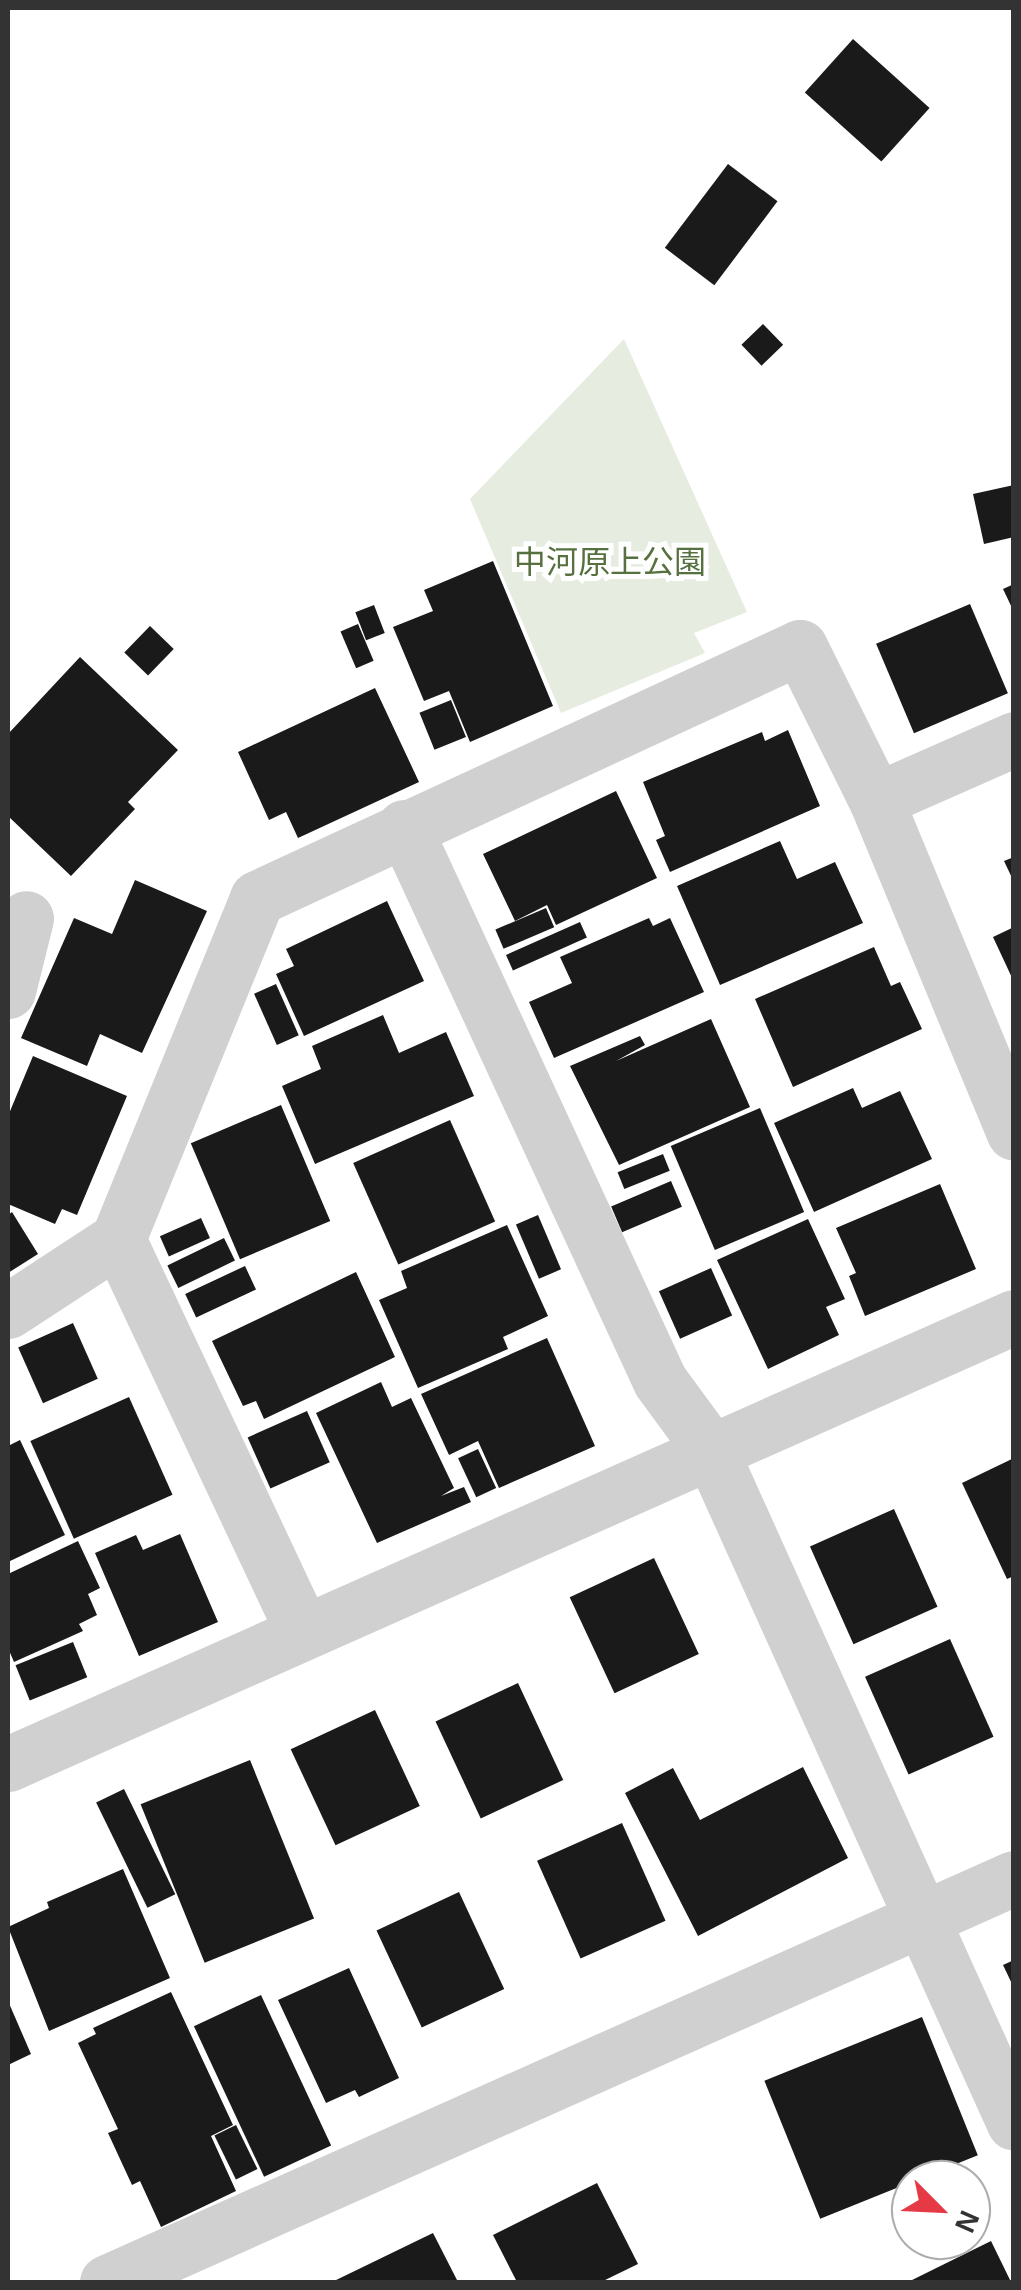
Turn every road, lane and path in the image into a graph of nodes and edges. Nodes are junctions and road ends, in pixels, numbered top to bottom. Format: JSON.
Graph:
{"nodes":[{"id":1,"x":1014,"y":739,"type":"edge"},
{"id":2,"x":876,"y":800,"type":"junction"},
{"id":3,"x":404,"y":827,"type":"junction"},
{"id":4,"x":26,"y":918,"type":"dead end"},
{"id":5,"x":8,"y":991,"type":"edge"},
{"id":6,"x":1014,"y":1132,"type":"edge"},
{"id":7,"x":118,"y":1240,"type":"junction"},
{"id":8,"x":8,"y":1311,"type":"edge"},
{"id":9,"x":1014,"y":1317,"type":"edge"},
{"id":10,"x":710,"y":1449,"type":"junction"},
{"id":11,"x":302,"y":1630,"type":"junction"},
{"id":12,"x":8,"y":1764,"type":"edge"},
{"id":13,"x":1014,"y":1878,"type":"edge"},
{"id":14,"x":922,"y":1919,"type":"junction"},
{"id":15,"x":1014,"y":2123,"type":"edge"},
{"id":16,"x":106,"y":2282,"type":"edge"}],
"edges":[{"from":1,"to":2,"type":"street"},
{"from":2,"to":3,"type":"street"},
{"from":2,"to":6,"type":"street"},
{"from":3,"to":7,"type":"street"},
{"from":3,"to":10,"type":"street"},
{"from":4,"to":5,"type":"street"},
{"from":7,"to":8,"type":"street"},
{"from":7,"to":11,"type":"street"},
{"from":9,"to":10,"type":"street"},
{"from":10,"to":11,"type":"street"},
{"from":10,"to":14,"type":"street"},
{"from":11,"to":12,"type":"street"},
{"from":13,"to":14,"type":"street"},
{"from":14,"to":15,"type":"street"},
{"from":14,"to":16,"type":"street"}]}
